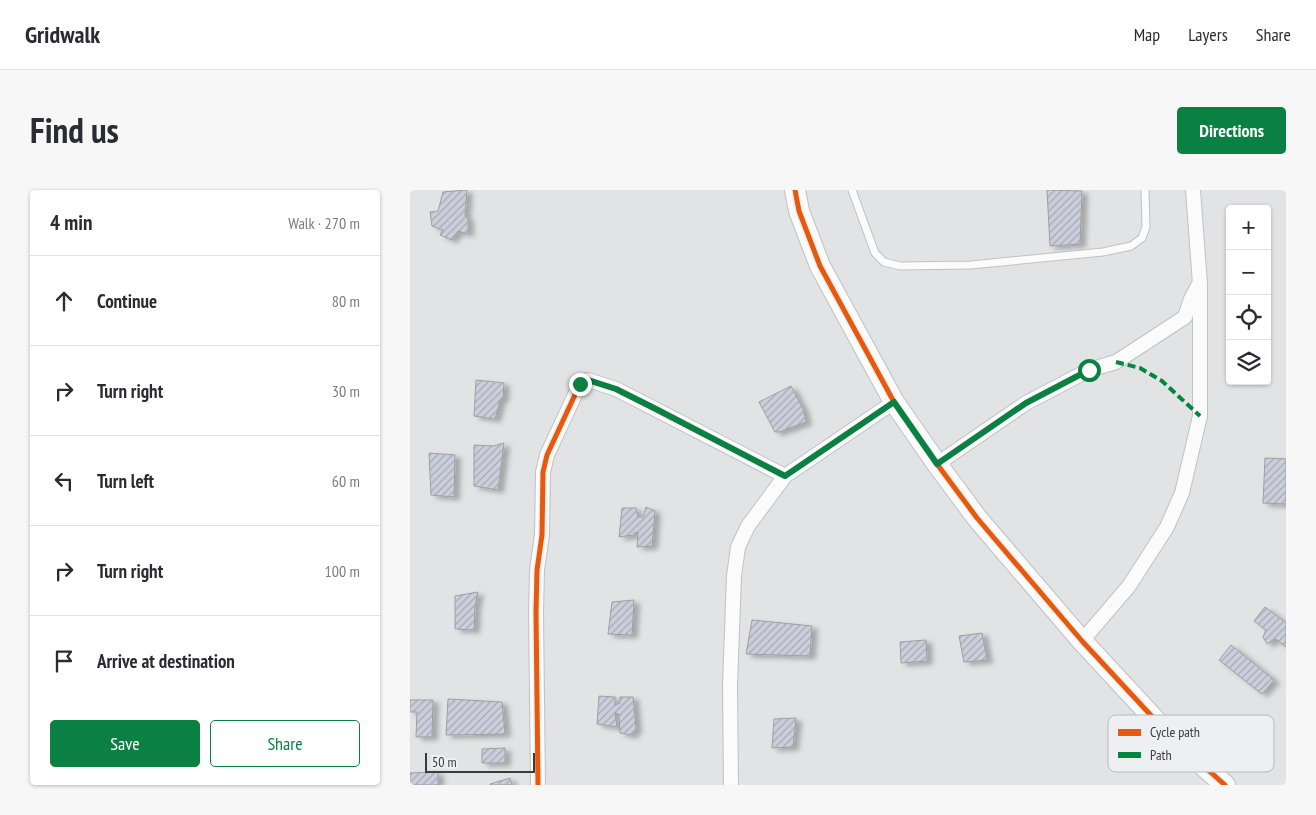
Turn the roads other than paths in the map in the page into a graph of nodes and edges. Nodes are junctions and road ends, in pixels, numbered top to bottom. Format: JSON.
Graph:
{"nodes":[{"id":1,"x":794,"y":190,"type":"edge"},
{"id":2,"x":852,"y":190,"type":"edge"},
{"id":3,"x":1145,"y":190,"type":"edge"},
{"id":4,"x":1193,"y":190,"type":"edge"},
{"id":5,"x":1200,"y":284,"type":"junction"},
{"id":6,"x":894,"y":402,"type":"junction"},
{"id":7,"x":937,"y":464,"type":"junction"},
{"id":8,"x":785,"y":476,"type":"junction"},
{"id":9,"x":1082,"y":641,"type":"junction"},
{"id":10,"x":1150,"y":715,"type":"edge"},
{"id":11,"x":1210,"y":772,"type":"edge"},
{"id":12,"x":538,"y":785,"type":"edge"},
{"id":13,"x":731,"y":785,"type":"edge"},
{"id":14,"x":1225,"y":785,"type":"edge"}],
"edges":[{"from":1,"to":6,"type":"street"},
{"from":2,"to":3,"type":"lane"},
{"from":4,"to":5,"type":"street"},
{"from":5,"to":7,"type":"street"},
{"from":5,"to":9,"type":"street"},
{"from":6,"to":7,"type":"street"},
{"from":6,"to":8,"type":"street"},
{"from":7,"to":9,"type":"street"},
{"from":8,"to":12,"type":"street"},
{"from":8,"to":13,"type":"street"},
{"from":9,"to":10,"type":"street"},
{"from":11,"to":14,"type":"street"}]}
